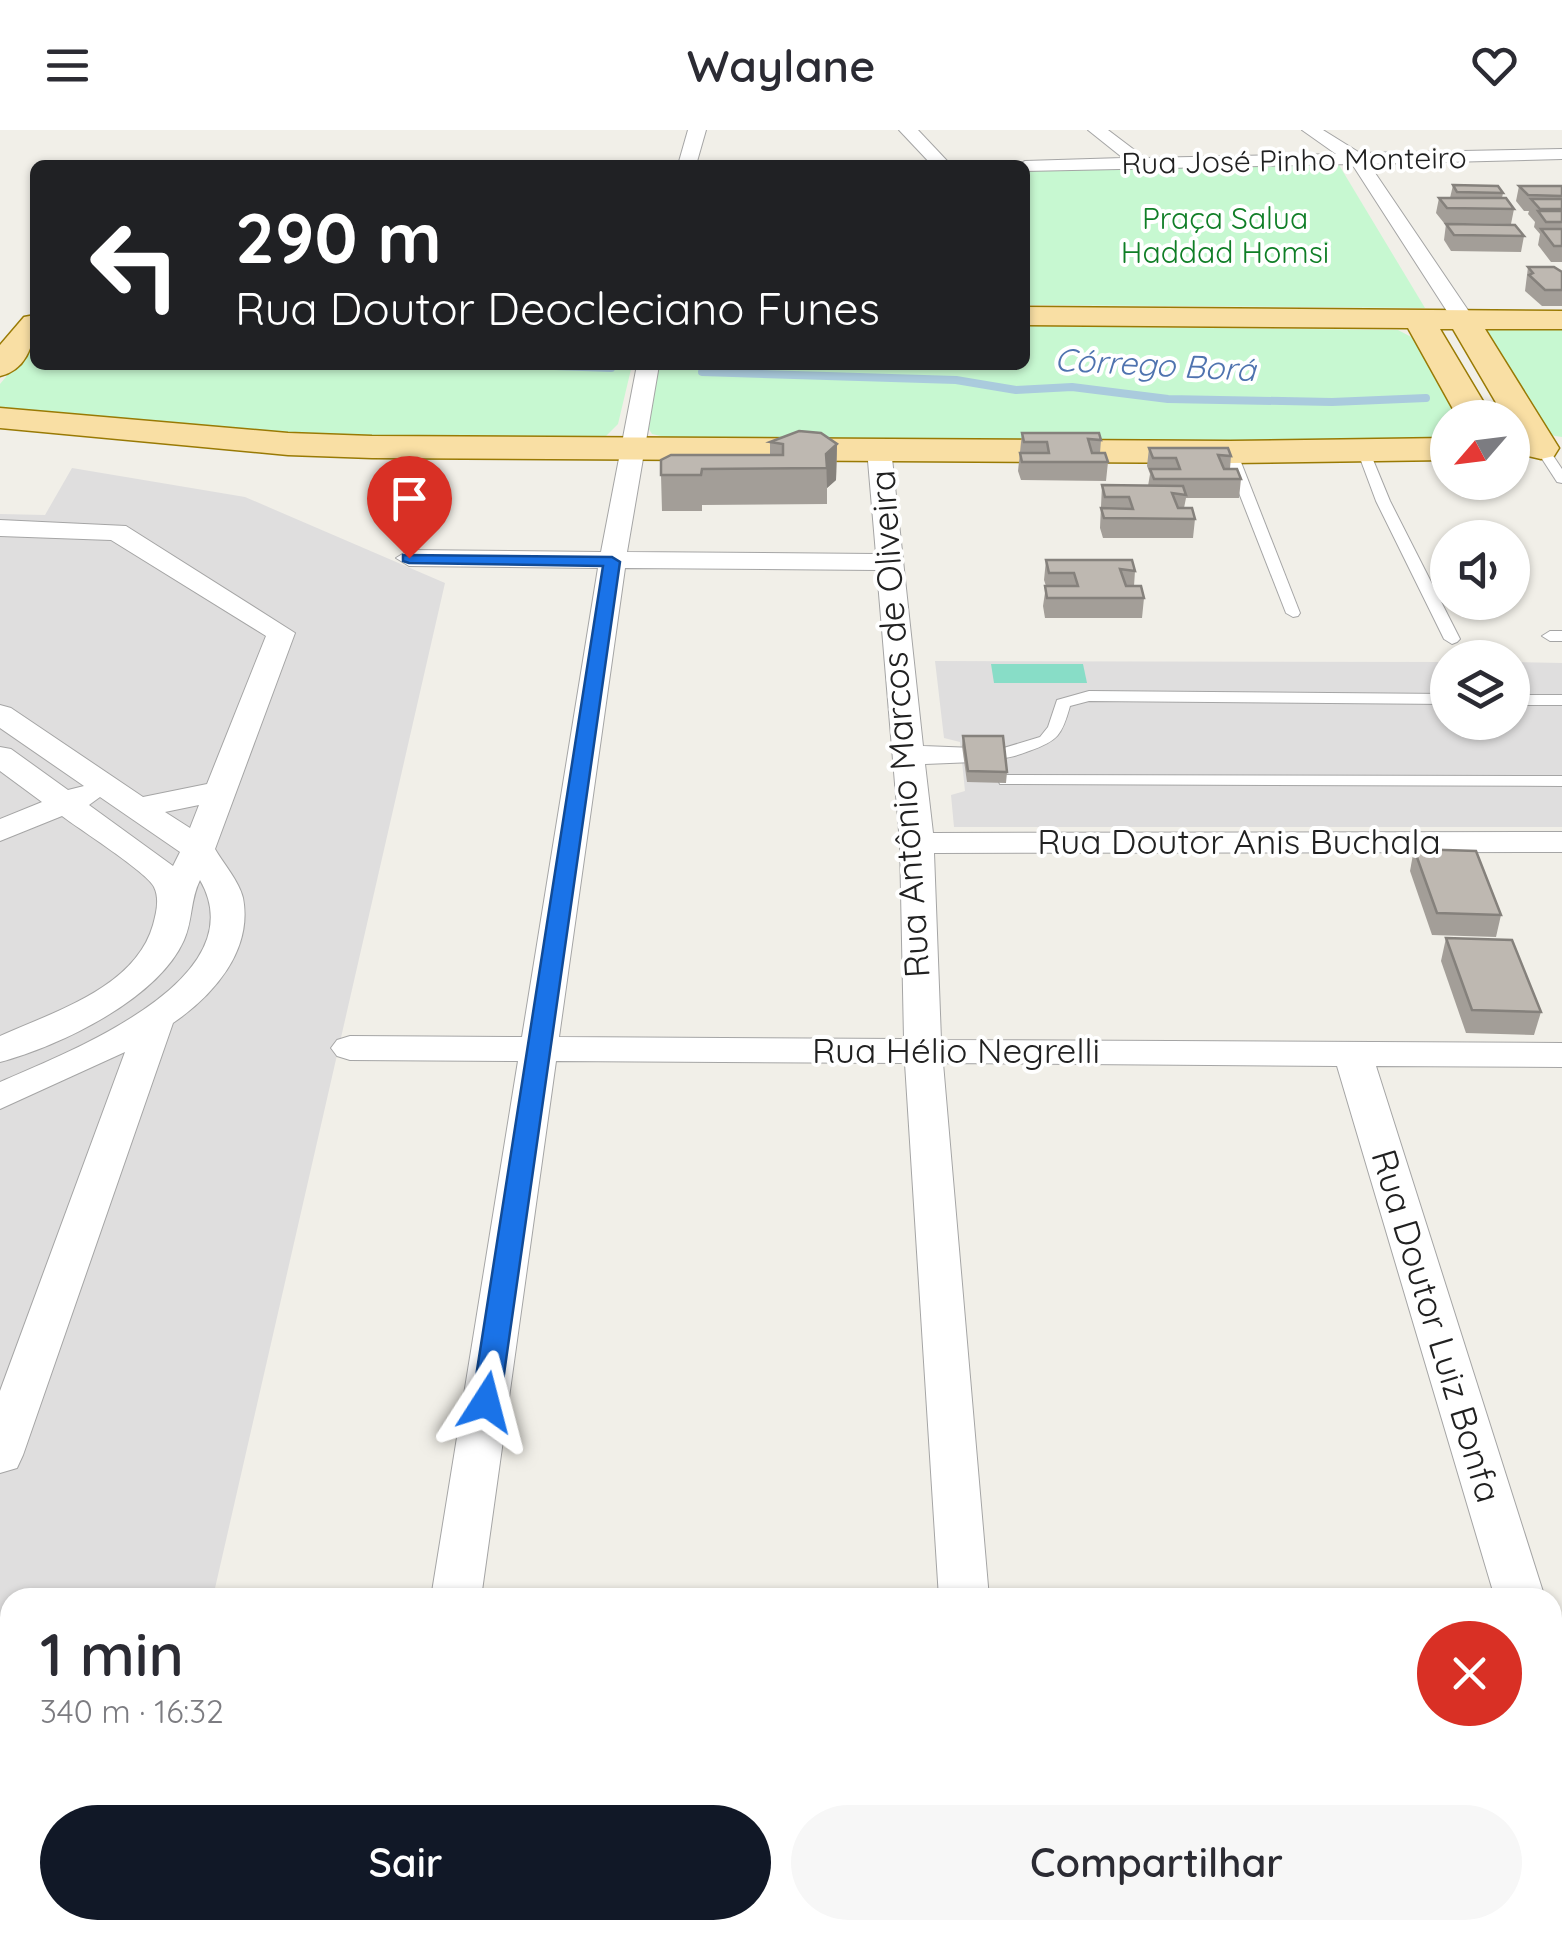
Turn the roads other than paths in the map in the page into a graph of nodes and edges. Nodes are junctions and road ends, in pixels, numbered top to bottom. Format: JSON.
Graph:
{"nodes":[{"id":1,"x":697,"y":130,"type":"edge"},
{"id":2,"x":908,"y":130,"type":"edge"},
{"id":3,"x":1098,"y":130,"type":"edge"},
{"id":4,"x":1312,"y":130,"type":"edge"},
{"id":5,"x":1536,"y":137,"type":"dead end"},
{"id":6,"x":1562,"y":152,"type":"edge"},
{"id":7,"x":688,"y":160,"type":"edge"},
{"id":8,"x":937,"y":160,"type":"edge"},
{"id":9,"x":1358,"y":160,"type":"junction"},
{"id":10,"x":1142,"y":164,"type":"junction"},
{"id":11,"x":1030,"y":166,"type":"edge"},
{"id":12,"x":24,"y":315,"type":"edge"},
{"id":13,"x":1030,"y":316,"type":"edge"},
{"id":14,"x":1418,"y":318,"type":"junction"},
{"id":15,"x":1462,"y":319,"type":"junction"},
{"id":16,"x":1562,"y":320,"type":"edge"},
{"id":17,"x":0,"y":366,"type":"edge"},
{"id":18,"x":647,"y":370,"type":"edge"},
{"id":19,"x":1466,"y":400,"type":"edge"},
{"id":20,"x":0,"y":418,"type":"edge"},
{"id":21,"x":632,"y":448,"type":"junction"},
{"id":22,"x":1539,"y":448,"type":"edge"},
{"id":23,"x":878,"y":449,"type":"junction"},
{"id":24,"x":1430,"y":449,"type":"edge"},
{"id":25,"x":1362,"y":450,"type":"junction"},
{"id":26,"x":1230,"y":452,"type":"junction"},
{"id":27,"x":1562,"y":479,"type":"edge"},
{"id":28,"x":0,"y":528,"type":"edge"},
{"id":29,"x":409,"y":558,"type":"dead end"},
{"id":30,"x":612,"y":562,"type":"junction"},
{"id":31,"x":892,"y":562,"type":"junction"},
{"id":32,"x":1293,"y":613,"type":"dead end"},
{"id":33,"x":1452,"y":638,"type":"dead end"},
{"id":34,"x":1430,"y":699,"type":"edge"},
{"id":35,"x":1530,"y":700,"type":"edge"},
{"id":36,"x":1562,"y":700,"type":"edge"},
{"id":37,"x":0,"y":714,"type":"edge"},
{"id":38,"x":1024,"y":750,"type":"junction"},
{"id":39,"x":1003,"y":754,"type":"edge"},
{"id":40,"x":0,"y":756,"type":"edge"},
{"id":41,"x":910,"y":767,"type":"junction"},
{"id":42,"x":965,"y":768,"type":"edge"},
{"id":43,"x":1562,"y":780,"type":"edge"},
{"id":44,"x":104,"y":788,"type":"junction"},
{"id":45,"x":220,"y":792,"type":"junction"},
{"id":46,"x":66,"y":804,"type":"junction"},
{"id":47,"x":134,"y":808,"type":"junction"},
{"id":48,"x":0,"y":832,"type":"edge"},
{"id":49,"x":1562,"y":842,"type":"edge"},
{"id":50,"x":917,"y":843,"type":"junction"},
{"id":51,"x":198,"y":849,"type":"junction"},
{"id":52,"x":175,"y":896,"type":"junction"},
{"id":53,"x":80,"y":1012,"type":"junction"},
{"id":54,"x":350,"y":1048,"type":"dead end"},
{"id":55,"x":540,"y":1049,"type":"junction"},
{"id":56,"x":0,"y":1050,"type":"edge"},
{"id":57,"x":923,"y":1051,"type":"junction"},
{"id":58,"x":1353,"y":1054,"type":"junction"},
{"id":59,"x":1562,"y":1055,"type":"edge"},
{"id":60,"x":124,"y":1057,"type":"junction"},
{"id":61,"x":0,"y":1097,"type":"edge"},
{"id":62,"x":0,"y":1455,"type":"edge"},
{"id":63,"x":458,"y":1588,"type":"edge"},
{"id":64,"x":963,"y":1588,"type":"edge"},
{"id":65,"x":1517,"y":1588,"type":"edge"}],
"edges":[{"from":1,"to":7,"type":"street"},
{"from":2,"to":8,"type":"street"},
{"from":3,"to":10,"type":"street"},
{"from":4,"to":9,"type":"street"},
{"from":5,"to":6,"type":"street"},
{"from":6,"to":9,"type":"street","name":"Rua José Pinho Monteiro"},
{"from":9,"to":10,"type":"street","name":"Rua José Pinho Monteiro"},
{"from":9,"to":15,"type":"street"},
{"from":10,"to":11,"type":"street","name":"Rua José Pinho Monteiro"},
{"from":12,"to":17,"type":"main road"},
{"from":13,"to":14,"type":"main road"},
{"from":14,"to":15,"type":"main road"},
{"from":14,"to":19,"type":"main road"},
{"from":15,"to":16,"type":"main road"},
{"from":15,"to":22,"type":"main road"},
{"from":18,"to":21,"type":"street"},
{"from":20,"to":21,"type":"main road"},
{"from":21,"to":23,"type":"main road"},
{"from":21,"to":30,"type":"street"},
{"from":22,"to":27,"type":"lane"},
{"from":23,"to":26,"type":"main road"},
{"from":23,"to":31,"type":"street","name":"Rua Antônio Marcos de Oliveira"},
{"from":24,"to":25,"type":"main road"},
{"from":25,"to":26,"type":"main road"},
{"from":25,"to":33,"type":"lane"},
{"from":26,"to":32,"type":"lane"},
{"from":28,"to":45,"type":"street"},
{"from":29,"to":30,"type":"street"},
{"from":30,"to":31,"type":"street"},
{"from":30,"to":55,"type":"street"},
{"from":31,"to":41,"type":"street","name":"Rua Antônio Marcos de Oliveira"},
{"from":34,"to":38,"type":"lane"},
{"from":35,"to":36,"type":"lane"},
{"from":37,"to":44,"type":"street"},
{"from":38,"to":39,"type":"lane"},
{"from":38,"to":43,"type":"lane"},
{"from":40,"to":46,"type":"street"},
{"from":41,"to":42,"type":"street"},
{"from":41,"to":50,"type":"street","name":"Rua Antônio Marcos de Oliveira"},
{"from":44,"to":46,"type":"street"},
{"from":44,"to":47,"type":"street"},
{"from":45,"to":47,"type":"street"},
{"from":45,"to":51,"type":"street"},
{"from":46,"to":48,"type":"street"},
{"from":46,"to":52,"type":"street"},
{"from":47,"to":51,"type":"street"},
{"from":49,"to":50,"type":"street","name":"Rua Doutor Anis Buchala"},
{"from":50,"to":57,"type":"street","name":"Rua Antônio Marcos de Oliveira"},
{"from":51,"to":52,"type":"street"},
{"from":51,"to":60,"type":"street"},
{"from":52,"to":53,"type":"street"},
{"from":53,"to":56,"type":"street"},
{"from":53,"to":60,"type":"street"},
{"from":54,"to":55,"type":"street","name":"Rua Hélio Negrelli"},
{"from":55,"to":57,"type":"street","name":"Rua Hélio Negrelli"},
{"from":55,"to":63,"type":"street"},
{"from":57,"to":58,"type":"street","name":"Rua Hélio Negrelli"},
{"from":57,"to":64,"type":"street","name":"Rua Antônio Marcos de Oliveira"},
{"from":58,"to":59,"type":"street","name":"Rua Hélio Negrelli"},
{"from":58,"to":65,"type":"street","name":"Rua Doutor Luiz Bonfa"},
{"from":60,"to":61,"type":"street"},
{"from":60,"to":62,"type":"street"}]}
